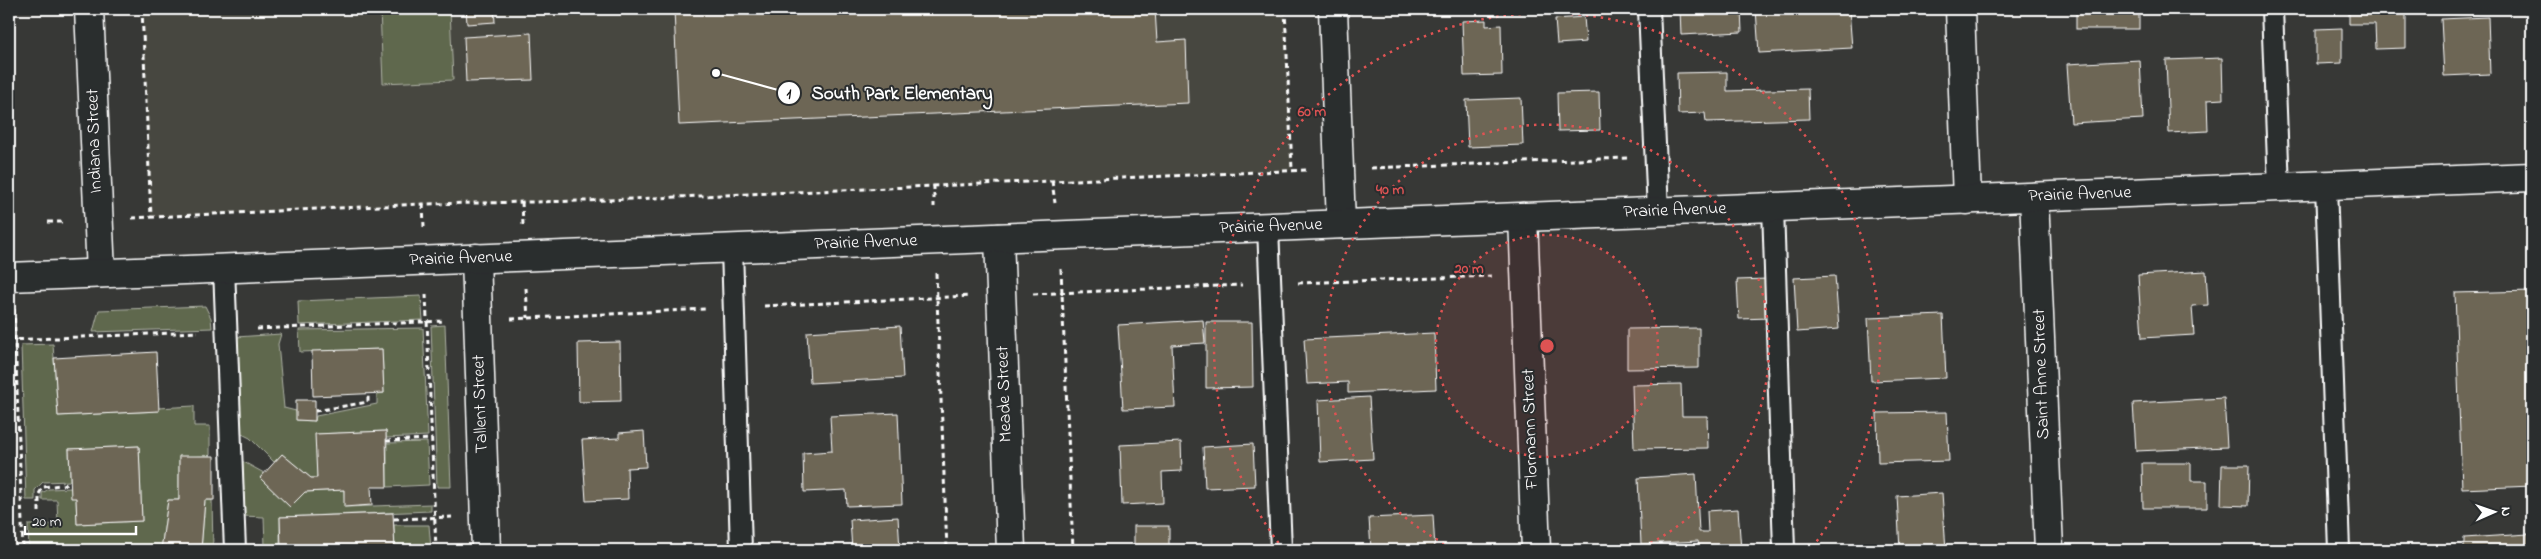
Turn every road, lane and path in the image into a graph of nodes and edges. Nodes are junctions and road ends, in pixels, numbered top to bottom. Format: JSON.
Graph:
{"nodes":[{"id":1,"x":89,"y":9,"type":"edge"},
{"id":2,"x":142,"y":9,"type":"edge"},
{"id":3,"x":1285,"y":9,"type":"edge"},
{"id":4,"x":1333,"y":9,"type":"edge"},
{"id":5,"x":1649,"y":9,"type":"edge"},
{"id":6,"x":1960,"y":9,"type":"edge"},
{"id":7,"x":2272,"y":9,"type":"edge"},
{"id":8,"x":1655,"y":157,"type":"junction"},
{"id":9,"x":1339,"y":169,"type":"junction"},
{"id":10,"x":1292,"y":170,"type":"junction"},
{"id":11,"x":2532,"y":177,"type":"edge"},
{"id":12,"x":1052,"y":181,"type":"junction"},
{"id":13,"x":934,"y":185,"type":"junction"},
{"id":14,"x":2326,"y":186,"type":"junction"},
{"id":15,"x":2279,"y":188,"type":"junction"},
{"id":16,"x":2034,"y":197,"type":"junction"},
{"id":17,"x":1967,"y":200,"type":"junction"},
{"id":18,"x":423,"y":204,"type":"junction"},
{"id":19,"x":1773,"y":208,"type":"junction"},
{"id":20,"x":1658,"y":212,"type":"junction"},
{"id":21,"x":1523,"y":217,"type":"junction"},
{"id":22,"x":1341,"y":224,"type":"junction"},
{"id":23,"x":1268,"y":227,"type":"junction"},
{"id":24,"x":1058,"y":236,"type":"junction"},
{"id":25,"x":999,"y":238,"type":"junction"},
{"id":26,"x":935,"y":240,"type":"junction"},
{"id":27,"x":732,"y":248,"type":"junction"},
{"id":28,"x":476,"y":258,"type":"junction"},
{"id":29,"x":424,"y":260,"type":"junction"},
{"id":30,"x":224,"y":268,"type":"junction"},
{"id":31,"x":101,"y":272,"type":"junction"},
{"id":32,"x":11,"y":277,"type":"edge"},
{"id":33,"x":528,"y":318,"type":"dead end"},
{"id":34,"x":478,"y":320,"type":"junction"},
{"id":35,"x":427,"y":322,"type":"junction"},
{"id":36,"x":226,"y":331,"type":"junction"},
{"id":37,"x":9,"y":340,"type":"edge"},
{"id":38,"x":16,"y":340,"type":"junction"},
{"id":39,"x":368,"y":394,"type":"dead end"},
{"id":40,"x":315,"y":411,"type":"dead end"},
{"id":41,"x":9,"y":412,"type":"edge"},
{"id":42,"x":18,"y":412,"type":"junction"},
{"id":43,"x":432,"y":439,"type":"junction"},
{"id":44,"x":386,"y":441,"type":"dead end"},
{"id":45,"x":70,"y":484,"type":"dead end"},
{"id":46,"x":39,"y":512,"type":"dead end"},
{"id":47,"x":485,"y":516,"type":"junction"},
{"id":48,"x":435,"y":517,"type":"junction"},
{"id":49,"x":394,"y":519,"type":"dead end"},
{"id":50,"x":24,"y":550,"type":"edge"},
{"id":51,"x":235,"y":550,"type":"edge"},
{"id":52,"x":436,"y":550,"type":"edge"},
{"id":53,"x":486,"y":550,"type":"edge"},
{"id":54,"x":741,"y":550,"type":"edge"},
{"id":55,"x":947,"y":550,"type":"edge"},
{"id":56,"x":1011,"y":550,"type":"edge"},
{"id":57,"x":1073,"y":550,"type":"edge"},
{"id":58,"x":1281,"y":550,"type":"edge"},
{"id":59,"x":1536,"y":550,"type":"edge"},
{"id":60,"x":1784,"y":550,"type":"edge"},
{"id":61,"x":2049,"y":550,"type":"edge"},
{"id":62,"x":2339,"y":550,"type":"edge"}],
"edges":[{"from":1,"to":31,"type":"street","name":"Indiana Street"},
{"from":2,"to":18,"type":"path"},
{"from":3,"to":10,"type":"path"},
{"from":4,"to":9,"type":"street"},
{"from":5,"to":8,"type":"lane"},
{"from":6,"to":17,"type":"street"},
{"from":7,"to":15,"type":"lane"},
{"from":8,"to":9,"type":"path"},
{"from":8,"to":20,"type":"lane"},
{"from":9,"to":10,"type":"path"},
{"from":9,"to":22,"type":"street"},
{"from":10,"to":12,"type":"path"},
{"from":11,"to":14,"type":"street","name":"Prairie Avenue"},
{"from":12,"to":13,"type":"path"},
{"from":12,"to":24,"type":"path"},
{"from":13,"to":18,"type":"path"},
{"from":13,"to":26,"type":"path"},
{"from":14,"to":15,"type":"street","name":"Prairie Avenue"},
{"from":14,"to":62,"type":"lane"},
{"from":15,"to":16,"type":"street","name":"Prairie Avenue"},
{"from":16,"to":17,"type":"street","name":"Prairie Avenue"},
{"from":16,"to":61,"type":"street","name":"Saint Anne Street"},
{"from":17,"to":19,"type":"street","name":"Prairie Avenue"},
{"from":18,"to":29,"type":"path"},
{"from":19,"to":20,"type":"street","name":"Prairie Avenue"},
{"from":19,"to":60,"type":"lane"},
{"from":20,"to":21,"type":"street","name":"Prairie Avenue"},
{"from":21,"to":22,"type":"street","name":"Prairie Avenue"},
{"from":21,"to":59,"type":"street","name":"Flormann Street"},
{"from":22,"to":23,"type":"street","name":"Prairie Avenue"},
{"from":23,"to":24,"type":"street","name":"Prairie Avenue"},
{"from":23,"to":58,"type":"lane"},
{"from":24,"to":25,"type":"street","name":"Prairie Avenue"},
{"from":24,"to":57,"type":"path"},
{"from":25,"to":26,"type":"street","name":"Prairie Avenue"},
{"from":25,"to":56,"type":"street","name":"Meade Street"},
{"from":26,"to":27,"type":"street","name":"Prairie Avenue"},
{"from":26,"to":55,"type":"path"},
{"from":27,"to":28,"type":"street","name":"Prairie Avenue"},
{"from":27,"to":54,"type":"lane"},
{"from":28,"to":29,"type":"street","name":"Prairie Avenue"},
{"from":28,"to":34,"type":"street","name":"Tallent Street"},
{"from":29,"to":30,"type":"street","name":"Prairie Avenue"},
{"from":29,"to":35,"type":"path"},
{"from":30,"to":31,"type":"street","name":"Prairie Avenue"},
{"from":30,"to":36,"type":"lane"},
{"from":31,"to":32,"type":"street","name":"Prairie Avenue"},
{"from":32,"to":38,"type":"path"},
{"from":33,"to":34,"type":"path"},
{"from":34,"to":35,"type":"path"},
{"from":34,"to":47,"type":"street","name":"Tallent Street"},
{"from":35,"to":36,"type":"path"},
{"from":35,"to":43,"type":"path"},
{"from":36,"to":38,"type":"path"},
{"from":36,"to":51,"type":"lane"},
{"from":37,"to":38,"type":"path"},
{"from":38,"to":42,"type":"path"},
{"from":39,"to":40,"type":"path"},
{"from":41,"to":42,"type":"path"},
{"from":42,"to":50,"type":"path"},
{"from":43,"to":44,"type":"path"},
{"from":43,"to":48,"type":"path"},
{"from":45,"to":46,"type":"path"},
{"from":47,"to":48,"type":"path"},
{"from":47,"to":53,"type":"street","name":"Tallent Street"},
{"from":48,"to":49,"type":"path"},
{"from":48,"to":52,"type":"path"}]}
